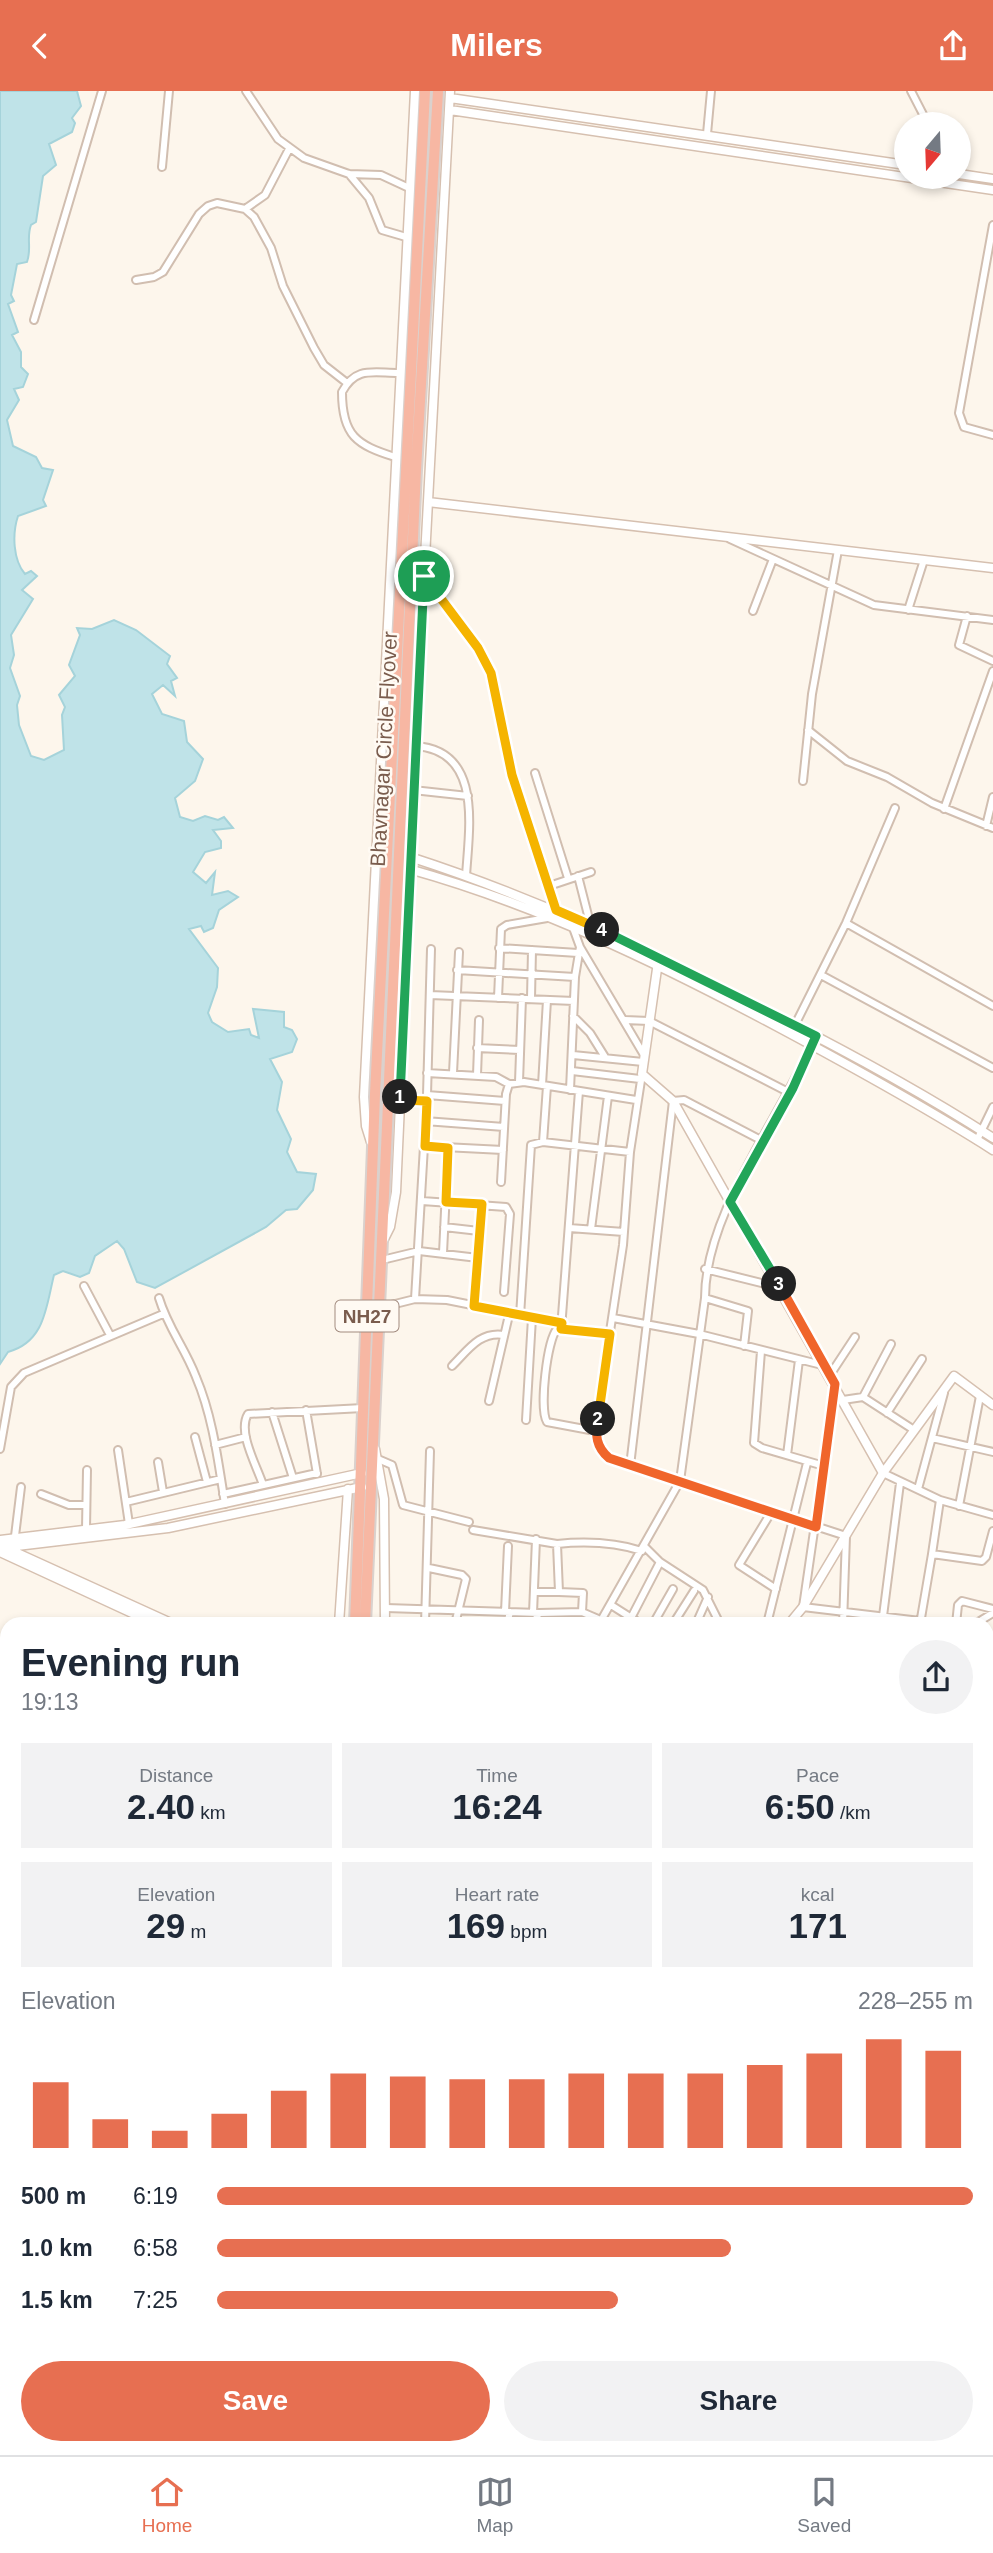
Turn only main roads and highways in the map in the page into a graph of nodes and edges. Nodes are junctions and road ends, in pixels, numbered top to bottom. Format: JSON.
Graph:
{"nodes":[{"id":1,"x":425,"y":91,"type":"edge"},
{"id":2,"x":438,"y":91,"type":"edge"},
{"id":3,"x":367,"y":1488,"type":"junction"},
{"id":4,"x":355,"y":1617,"type":"edge"},
{"id":5,"x":365,"y":1617,"type":"edge"}],
"edges":[{"from":1,"to":3,"type":"highway","name":"Bhavnagar Circle Flyover","number":"NH27"},
{"from":2,"to":3,"type":"highway","name":"Bhavnagar Circle Flyover","number":"NH27"},
{"from":3,"to":4,"type":"highway","number":"NH27"},
{"from":3,"to":5,"type":"highway","number":"NH27"}]}
